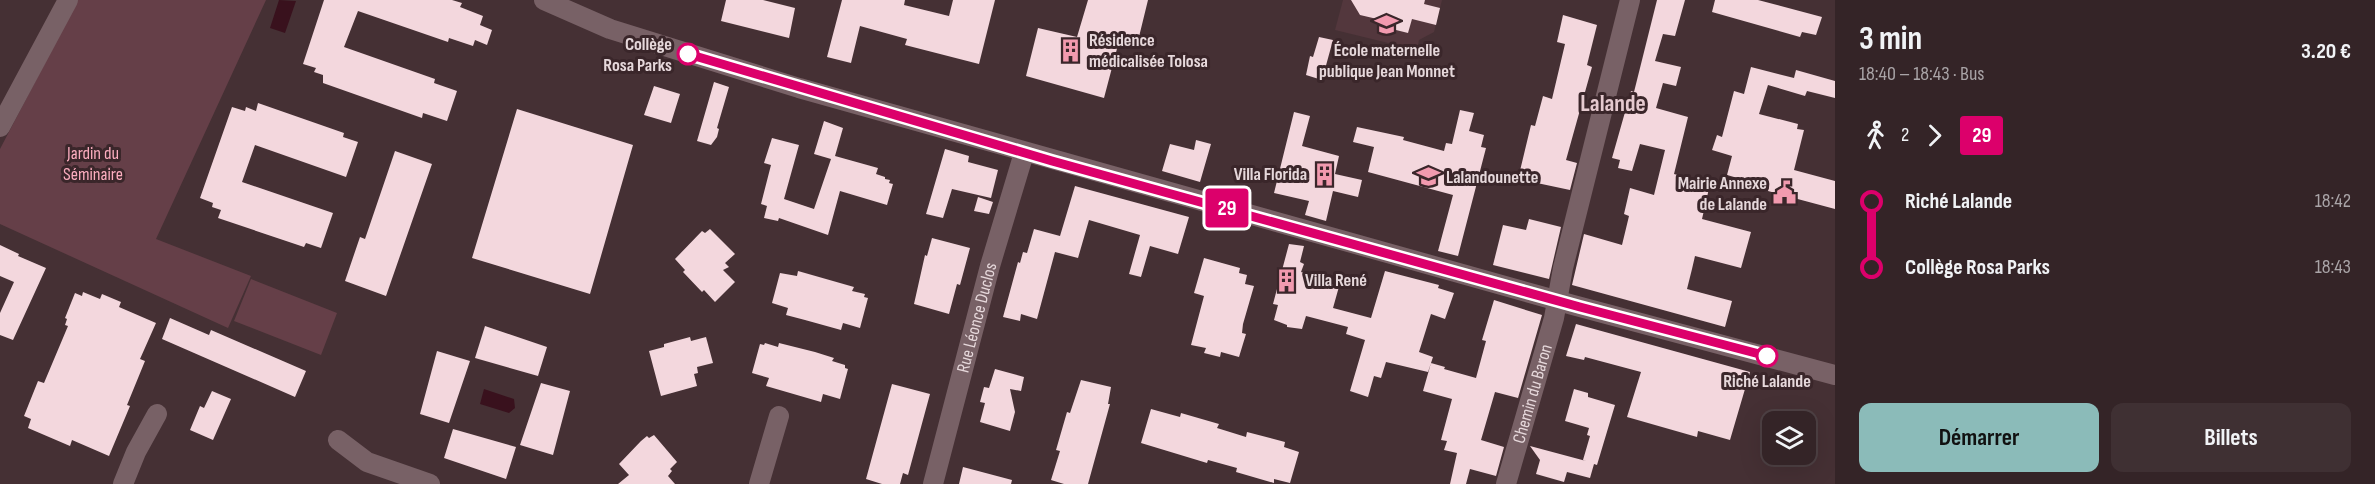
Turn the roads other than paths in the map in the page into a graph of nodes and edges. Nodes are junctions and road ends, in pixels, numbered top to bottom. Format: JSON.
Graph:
{"nodes":[{"id":1,"x":68,"y":0,"type":"edge"},
{"id":2,"x":544,"y":0,"type":"edge"},
{"id":3,"x":1630,"y":0,"type":"edge"},
{"id":4,"x":0,"y":127,"type":"edge"},
{"id":5,"x":1024,"y":153,"type":"junction"},
{"id":6,"x":1557,"y":300,"type":"junction"},
{"id":7,"x":1835,"y":375,"type":"edge"},
{"id":8,"x":157,"y":414,"type":"dead end"},
{"id":9,"x":779,"y":416,"type":"dead end"},
{"id":10,"x":338,"y":440,"type":"dead end"},
{"id":11,"x":123,"y":484,"type":"edge"},
{"id":12,"x":430,"y":484,"type":"edge"},
{"id":13,"x":759,"y":484,"type":"edge"},
{"id":14,"x":933,"y":484,"type":"edge"},
{"id":15,"x":1506,"y":484,"type":"edge"}],
"edges":[{"from":1,"to":4,"type":"street"},
{"from":2,"to":5,"type":"street"},
{"from":3,"to":6,"type":"street","name":"Chemin du Baron"},
{"from":5,"to":6,"type":"street"},
{"from":5,"to":14,"type":"street","name":"Rue Léonce Duclos"},
{"from":6,"to":7,"type":"street"},
{"from":6,"to":15,"type":"street","name":"Chemin du Baron"},
{"from":8,"to":11,"type":"street"},
{"from":9,"to":13,"type":"street"},
{"from":10,"to":12,"type":"street"}]}
